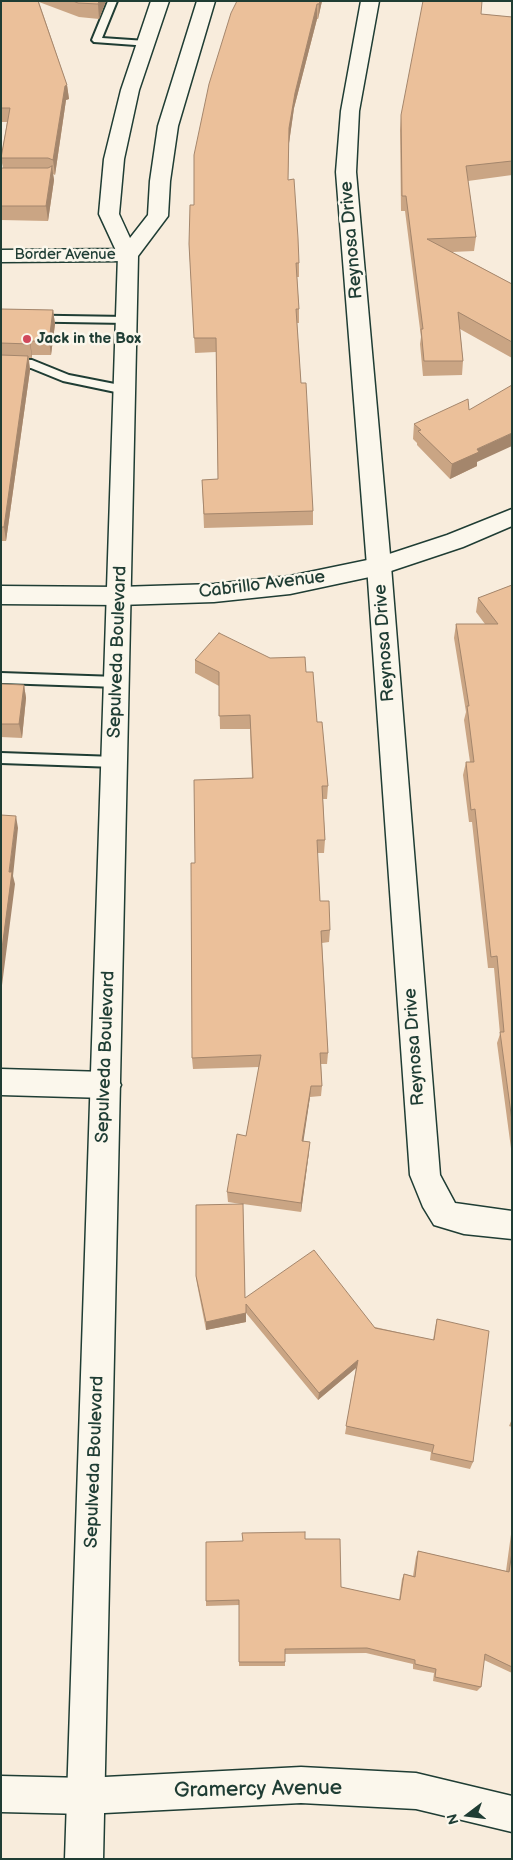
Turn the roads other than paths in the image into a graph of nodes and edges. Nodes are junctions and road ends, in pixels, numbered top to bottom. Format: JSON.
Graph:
{"nodes":[{"id":1,"x":113,"y":1,"type":"edge"},
{"id":2,"x":160,"y":1,"type":"edge"},
{"id":3,"x":206,"y":1,"type":"edge"},
{"id":4,"x":370,"y":1,"type":"edge"},
{"id":5,"x":146,"y":44,"type":"junction"},
{"id":6,"x":128,"y":255,"type":"junction"},
{"id":7,"x":1,"y":256,"type":"edge"},
{"id":8,"x":1,"y":318,"type":"edge"},
{"id":9,"x":127,"y":320,"type":"junction"},
{"id":10,"x":1,"y":364,"type":"edge"},
{"id":11,"x":125,"y":390,"type":"junction"},
{"id":12,"x":512,"y":517,"type":"edge"},
{"id":13,"x":379,"y":566,"type":"junction"},
{"id":14,"x":1,"y":595,"type":"edge"},
{"id":15,"x":119,"y":596,"type":"junction"},
{"id":16,"x":2,"y":682,"type":"edge"},
{"id":17,"x":117,"y":682,"type":"junction"},
{"id":18,"x":1,"y":758,"type":"edge"},
{"id":19,"x":115,"y":762,"type":"junction"},
{"id":20,"x":1,"y":1082,"type":"edge"},
{"id":21,"x":106,"y":1085,"type":"junction"},
{"id":22,"x":512,"y":1225,"type":"edge"},
{"id":23,"x":1,"y":1794,"type":"edge"},
{"id":24,"x":85,"y":1796,"type":"junction"},
{"id":25,"x":512,"y":1814,"type":"edge"},
{"id":26,"x":84,"y":1859,"type":"edge"}],
"edges":[{"from":1,"to":5,"type":"lane"},
{"from":2,"to":5,"type":"street","name":"Sepulveda Boulevard"},
{"from":3,"to":6,"type":"street"},
{"from":4,"to":13,"type":"street","name":"Reynosa Drive"},
{"from":5,"to":6,"type":"street","name":"Sepulveda Boulevard"},
{"from":6,"to":7,"type":"street","name":"Border Avenue"},
{"from":6,"to":9,"type":"street","name":"Sepulveda Boulevard"},
{"from":8,"to":9,"type":"lane"},
{"from":9,"to":11,"type":"street","name":"Sepulveda Boulevard"},
{"from":10,"to":11,"type":"lane"},
{"from":11,"to":15,"type":"street","name":"Sepulveda Boulevard"},
{"from":12,"to":13,"type":"street","name":"Cabrillo Avenue"},
{"from":13,"to":15,"type":"street","name":"Cabrillo Avenue"},
{"from":13,"to":22,"type":"street","name":"Reynosa Drive"},
{"from":14,"to":15,"type":"street","name":"Cabrillo Avenue"},
{"from":15,"to":17,"type":"street","name":"Sepulveda Boulevard"},
{"from":16,"to":17,"type":"lane"},
{"from":17,"to":19,"type":"street","name":"Sepulveda Boulevard"},
{"from":18,"to":19,"type":"lane"},
{"from":19,"to":21,"type":"street","name":"Sepulveda Boulevard"},
{"from":20,"to":21,"type":"street"},
{"from":21,"to":24,"type":"street","name":"Sepulveda Boulevard"},
{"from":23,"to":24,"type":"street","name":"Gramercy Avenue"},
{"from":24,"to":25,"type":"street","name":"Gramercy Avenue"},
{"from":24,"to":26,"type":"street","name":"Sepulveda Boulevard"}]}
